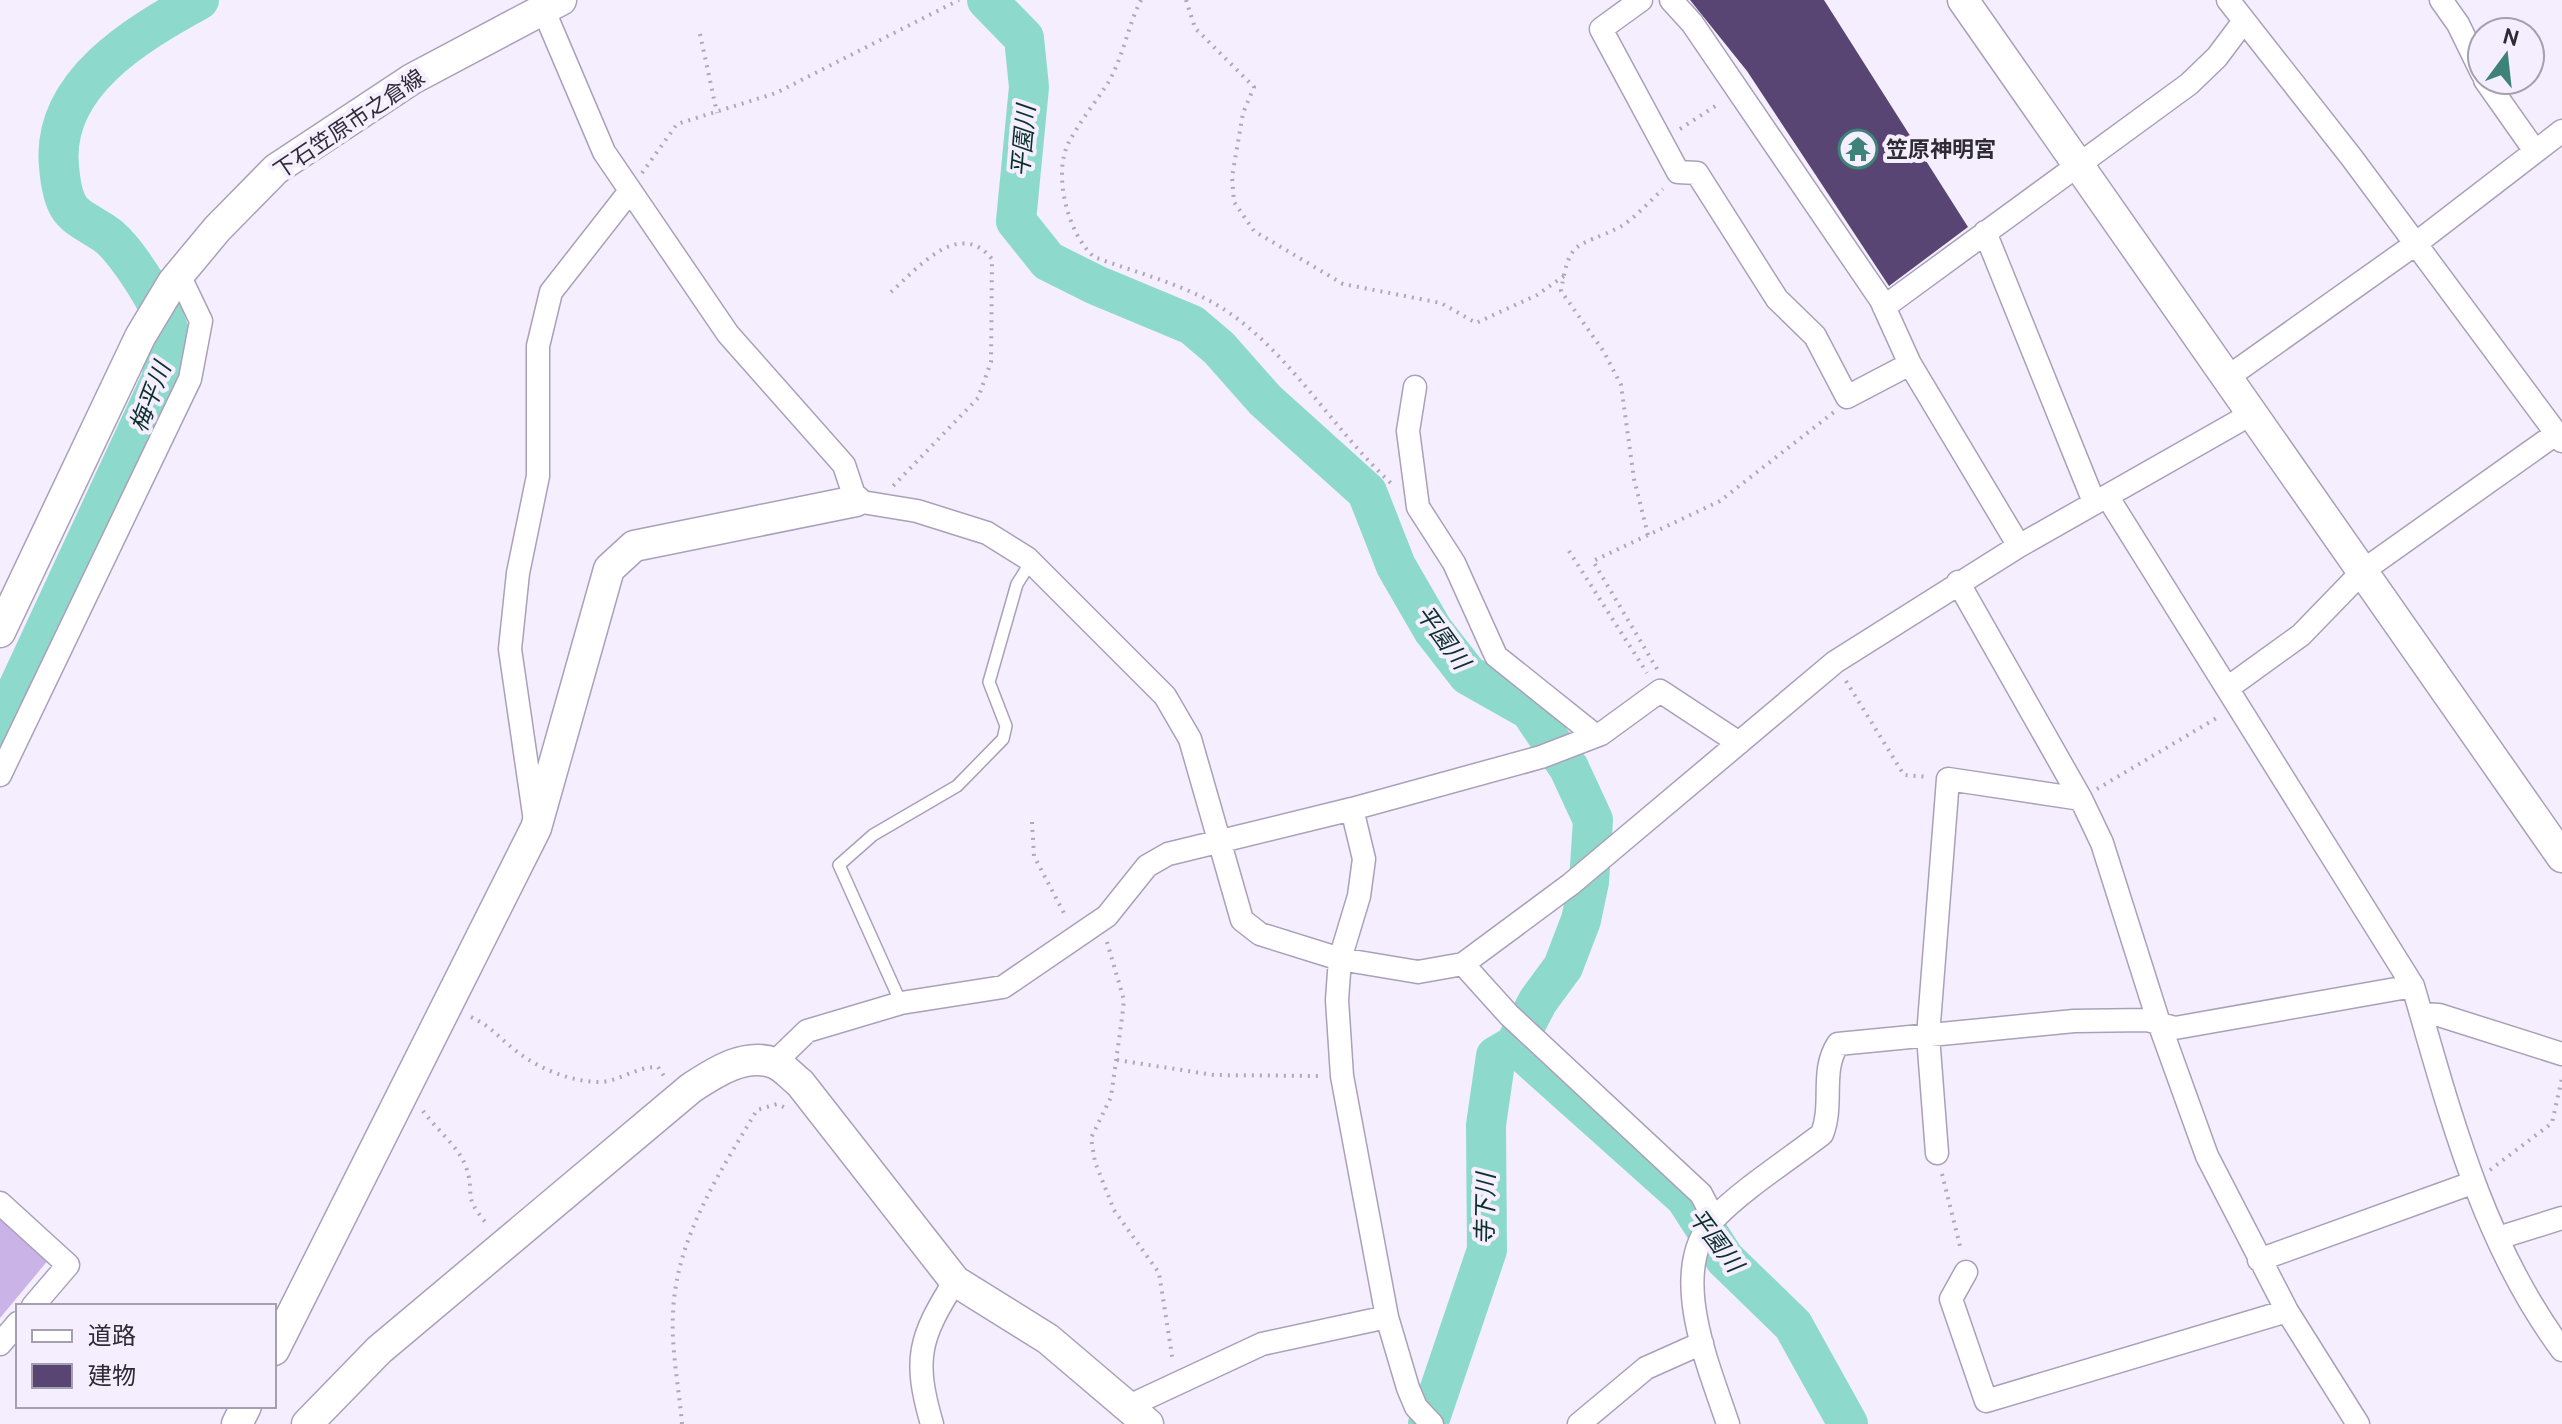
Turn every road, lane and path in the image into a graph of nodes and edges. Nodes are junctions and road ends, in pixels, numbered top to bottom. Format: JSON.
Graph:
{"nodes":[{"id":1,"x":959,"y":0,"type":"edge"},
{"id":2,"x":1141,"y":0,"type":"edge"},
{"id":3,"x":1186,"y":0,"type":"edge"},
{"id":4,"x":1641,"y":0,"type":"edge"},
{"id":5,"x":1671,"y":0,"type":"edge"},
{"id":6,"x":1963,"y":0,"type":"edge"},
{"id":7,"x":2228,"y":0,"type":"edge"},
{"id":8,"x":2441,"y":0,"type":"edge"},
{"id":9,"x":548,"y":4,"type":"edge"},
{"id":10,"x":2244,"y":21,"type":"junction"},
{"id":11,"x":700,"y":34,"type":"dead end"},
{"id":12,"x":2466,"y":40,"type":"edge"},
{"id":13,"x":1738,"y":91,"type":"junction"},
{"id":14,"x":2496,"y":96,"type":"edge"},
{"id":15,"x":717,"y":113,"type":"junction"},
{"id":16,"x":2562,"y":131,"type":"edge"},
{"id":17,"x":1662,"y":141,"type":"junction"},
{"id":18,"x":2535,"y":151,"type":"junction"},
{"id":19,"x":2077,"y":163,"type":"junction"},
{"id":20,"x":1678,"y":172,"type":"junction"},
{"id":21,"x":630,"y":191,"type":"junction"},
{"id":22,"x":1985,"y":232,"type":"junction"},
{"id":23,"x":2414,"y":245,"type":"junction"},
{"id":24,"x":1564,"y":276,"type":"junction"},
{"id":25,"x":176,"y":278,"type":"junction"},
{"id":26,"x":891,"y":292,"type":"dead end"},
{"id":27,"x":1884,"y":307,"type":"junction"},
{"id":28,"x":1910,"y":364,"type":"junction"},
{"id":29,"x":2228,"y":377,"type":"junction"},
{"id":30,"x":1415,"y":387,"type":"dead end"},
{"id":31,"x":1847,"y":397,"type":"junction"},
{"id":32,"x":2253,"y":413,"type":"junction"},
{"id":33,"x":2559,"y":437,"type":"edge"},
{"id":34,"x":2100,"y":499,"type":"junction"},
{"id":35,"x":869,"y":504,"type":"junction"},
{"id":36,"x":1418,"y":507,"type":"junction"},
{"id":37,"x":1648,"y":535,"type":"junction"},
{"id":38,"x":2019,"y":546,"type":"junction"},
{"id":39,"x":1569,"y":551,"type":"dead end"},
{"id":40,"x":1031,"y":562,"type":"junction"},
{"id":41,"x":2364,"y":570,"type":"junction"},
{"id":42,"x":1958,"y":582,"type":"junction"},
{"id":43,"x":0,"y":632,"type":"edge"},
{"id":44,"x":1835,"y":662,"type":"junction"},
{"id":45,"x":1660,"y":691,"type":"junction"},
{"id":46,"x":2234,"y":696,"type":"junction"},
{"id":47,"x":1586,"y":740,"type":"junction"},
{"id":48,"x":1739,"y":743,"type":"junction"},
{"id":49,"x":0,"y":775,"type":"edge"},
{"id":50,"x":1948,"y":779,"type":"junction"},
{"id":51,"x":2081,"y":799,"type":"junction"},
{"id":52,"x":1352,"y":809,"type":"junction"},
{"id":53,"x":1032,"y":822,"type":"dead end"},
{"id":54,"x":536,"y":828,"type":"junction"},
{"id":55,"x":1221,"y":839,"type":"junction"},
{"id":56,"x":2562,"y":857,"type":"edge"},
{"id":57,"x":1107,"y":916,"type":"junction"},
{"id":58,"x":1076,"y":937,"type":"junction"},
{"id":59,"x":1340,"y":959,"type":"junction"},
{"id":60,"x":1463,"y":964,"type":"junction"},
{"id":61,"x":2413,"y":986,"type":"junction"},
{"id":62,"x":901,"y":1003,"type":"junction"},
{"id":63,"x":447,"y":1005,"type":"junction"},
{"id":64,"x":2421,"y":1014,"type":"junction"},
{"id":65,"x":2159,"y":1023,"type":"junction"},
{"id":66,"x":1928,"y":1036,"type":"junction"},
{"id":67,"x":2562,"y":1054,"type":"edge"},
{"id":68,"x":1117,"y":1060,"type":"junction"},
{"id":69,"x":774,"y":1063,"type":"junction"},
{"id":70,"x":710,"y":1076,"type":"junction"},
{"id":71,"x":1342,"y":1076,"type":"junction"},
{"id":72,"x":2562,"y":1078,"type":"edge"},
{"id":73,"x":401,"y":1097,"type":"junction"},
{"id":74,"x":819,"y":1105,"type":"junction"},
{"id":75,"x":1937,"y":1153,"type":"joint"},
{"id":76,"x":2472,"y":1183,"type":"junction"},
{"id":77,"x":0,"y":1203,"type":"edge"},
{"id":78,"x":2562,"y":1218,"type":"edge"},
{"id":79,"x":1714,"y":1219,"type":"junction"},
{"id":80,"x":2498,"y":1238,"type":"junction"},
{"id":81,"x":505,"y":1244,"type":"junction"},
{"id":82,"x":2259,"y":1260,"type":"junction"},
{"id":83,"x":1966,"y":1272,"type":"joint"},
{"id":84,"x":955,"y":1281,"type":"junction"},
{"id":85,"x":35,"y":1304,"type":"edge"},
{"id":86,"x":2287,"y":1311,"type":"junction"},
{"id":87,"x":1387,"y":1317,"type":"junction"},
{"id":88,"x":16,"y":1325,"type":"edge"},
{"id":89,"x":1702,"y":1343,"type":"junction"},
{"id":90,"x":0,"y":1344,"type":"edge"},
{"id":91,"x":276,"y":1346,"type":"edge"},
{"id":92,"x":2562,"y":1350,"type":"edge"},
{"id":93,"x":1185,"y":1379,"type":"junction"},
{"id":94,"x":1138,"y":1415,"type":"edge"},
{"id":95,"x":307,"y":1424,"type":"edge"},
{"id":96,"x":682,"y":1424,"type":"edge"},
{"id":97,"x":932,"y":1424,"type":"edge"},
{"id":98,"x":1432,"y":1424,"type":"edge"},
{"id":99,"x":1579,"y":1424,"type":"edge"},
{"id":100,"x":1728,"y":1424,"type":"edge"},
{"id":101,"x":2358,"y":1424,"type":"edge"}],
"edges":[{"from":1,"to":15,"type":"path"},
{"from":2,"to":36,"type":"path"},
{"from":3,"to":24,"type":"path"},
{"from":4,"to":17,"type":"street"},
{"from":5,"to":13,"type":"street"},
{"from":6,"to":19,"type":"street"},
{"from":7,"to":10,"type":"street"},
{"from":8,"to":12,"type":"street"},
{"from":9,"to":21,"type":"street"},
{"from":9,"to":25,"type":"street","name":"下石笠原市之倉線"},
{"from":10,"to":19,"type":"street"},
{"from":10,"to":23,"type":"street"},
{"from":11,"to":15,"type":"path"},
{"from":13,"to":17,"type":"path"},
{"from":13,"to":27,"type":"street"},
{"from":14,"to":18,"type":"street"},
{"from":15,"to":21,"type":"path"},
{"from":16,"to":18,"type":"street"},
{"from":17,"to":20,"type":"street"},
{"from":18,"to":23,"type":"street"},
{"from":19,"to":22,"type":"street"},
{"from":19,"to":29,"type":"street"},
{"from":20,"to":24,"type":"path"},
{"from":20,"to":31,"type":"street"},
{"from":21,"to":35,"type":"street"},
{"from":21,"to":54,"type":"street"},
{"from":22,"to":27,"type":"street"},
{"from":22,"to":34,"type":"street"},
{"from":23,"to":29,"type":"street"},
{"from":23,"to":33,"type":"street"},
{"from":24,"to":37,"type":"path"},
{"from":25,"to":43,"type":"street","name":"下石笠原市之倉線"},
{"from":25,"to":49,"type":"street"},
{"from":26,"to":35,"type":"path"},
{"from":27,"to":28,"type":"street"},
{"from":28,"to":31,"type":"street"},
{"from":28,"to":38,"type":"street"},
{"from":29,"to":32,"type":"street"},
{"from":30,"to":36,"type":"street"},
{"from":31,"to":37,"type":"path"},
{"from":32,"to":34,"type":"street"},
{"from":32,"to":41,"type":"street"},
{"from":33,"to":41,"type":"street"},
{"from":34,"to":38,"type":"street"},
{"from":34,"to":46,"type":"street"},
{"from":35,"to":40,"type":"street"},
{"from":35,"to":54,"type":"street"},
{"from":36,"to":47,"type":"street"},
{"from":37,"to":45,"type":"path"},
{"from":38,"to":42,"type":"street"},
{"from":39,"to":45,"type":"path"},
{"from":40,"to":55,"type":"street"},
{"from":40,"to":62,"type":"lane"},
{"from":41,"to":46,"type":"street"},
{"from":41,"to":56,"type":"street"},
{"from":42,"to":44,"type":"street"},
{"from":42,"to":51,"type":"street"},
{"from":44,"to":48,"type":"street"},
{"from":44,"to":50,"type":"path"},
{"from":45,"to":47,"type":"street"},
{"from":45,"to":48,"type":"street"},
{"from":46,"to":51,"type":"path"},
{"from":46,"to":61,"type":"street"},
{"from":47,"to":52,"type":"street"},
{"from":48,"to":60,"type":"street"},
{"from":50,"to":51,"type":"street"},
{"from":50,"to":66,"type":"street"},
{"from":51,"to":65,"type":"street"},
{"from":52,"to":55,"type":"street"},
{"from":52,"to":59,"type":"street"},
{"from":53,"to":58,"type":"path"},
{"from":54,"to":63,"type":"street"},
{"from":55,"to":57,"type":"street"},
{"from":55,"to":59,"type":"street"},
{"from":57,"to":58,"type":"street"},
{"from":57,"to":68,"type":"path"},
{"from":58,"to":62,"type":"street"},
{"from":59,"to":60,"type":"street"},
{"from":59,"to":71,"type":"street"},
{"from":60,"to":79,"type":"street"},
{"from":61,"to":64,"type":"street"},
{"from":61,"to":65,"type":"street"},
{"from":62,"to":69,"type":"street"},
{"from":63,"to":70,"type":"path"},
{"from":63,"to":73,"type":"street"},
{"from":64,"to":67,"type":"street"},
{"from":64,"to":76,"type":"street"},
{"from":65,"to":66,"type":"street"},
{"from":65,"to":82,"type":"street"},
{"from":66,"to":75,"type":"street"},
{"from":66,"to":79,"type":"street"},
{"from":68,"to":71,"type":"path"},
{"from":68,"to":93,"type":"path"},
{"from":69,"to":70,"type":"street"},
{"from":69,"to":74,"type":"street"},
{"from":70,"to":81,"type":"street"},
{"from":71,"to":87,"type":"street"},
{"from":72,"to":76,"type":"path"},
{"from":73,"to":81,"type":"path"},
{"from":73,"to":91,"type":"street"},
{"from":74,"to":84,"type":"street"},
{"from":74,"to":96,"type":"path"},
{"from":75,"to":83,"type":"path"},
{"from":76,"to":80,"type":"street"},
{"from":76,"to":82,"type":"street"},
{"from":77,"to":85,"type":"street"},
{"from":78,"to":80,"type":"street"},
{"from":79,"to":89,"type":"street"},
{"from":80,"to":92,"type":"street"},
{"from":81,"to":95,"type":"street"},
{"from":82,"to":86,"type":"street"},
{"from":83,"to":86,"type":"street"},
{"from":84,"to":94,"type":"street"},
{"from":84,"to":97,"type":"street"},
{"from":86,"to":101,"type":"street"},
{"from":87,"to":93,"type":"street"},
{"from":87,"to":98,"type":"street"},
{"from":88,"to":90,"type":"street"},
{"from":89,"to":99,"type":"street"},
{"from":89,"to":100,"type":"street"},
{"from":93,"to":94,"type":"street"}]}
